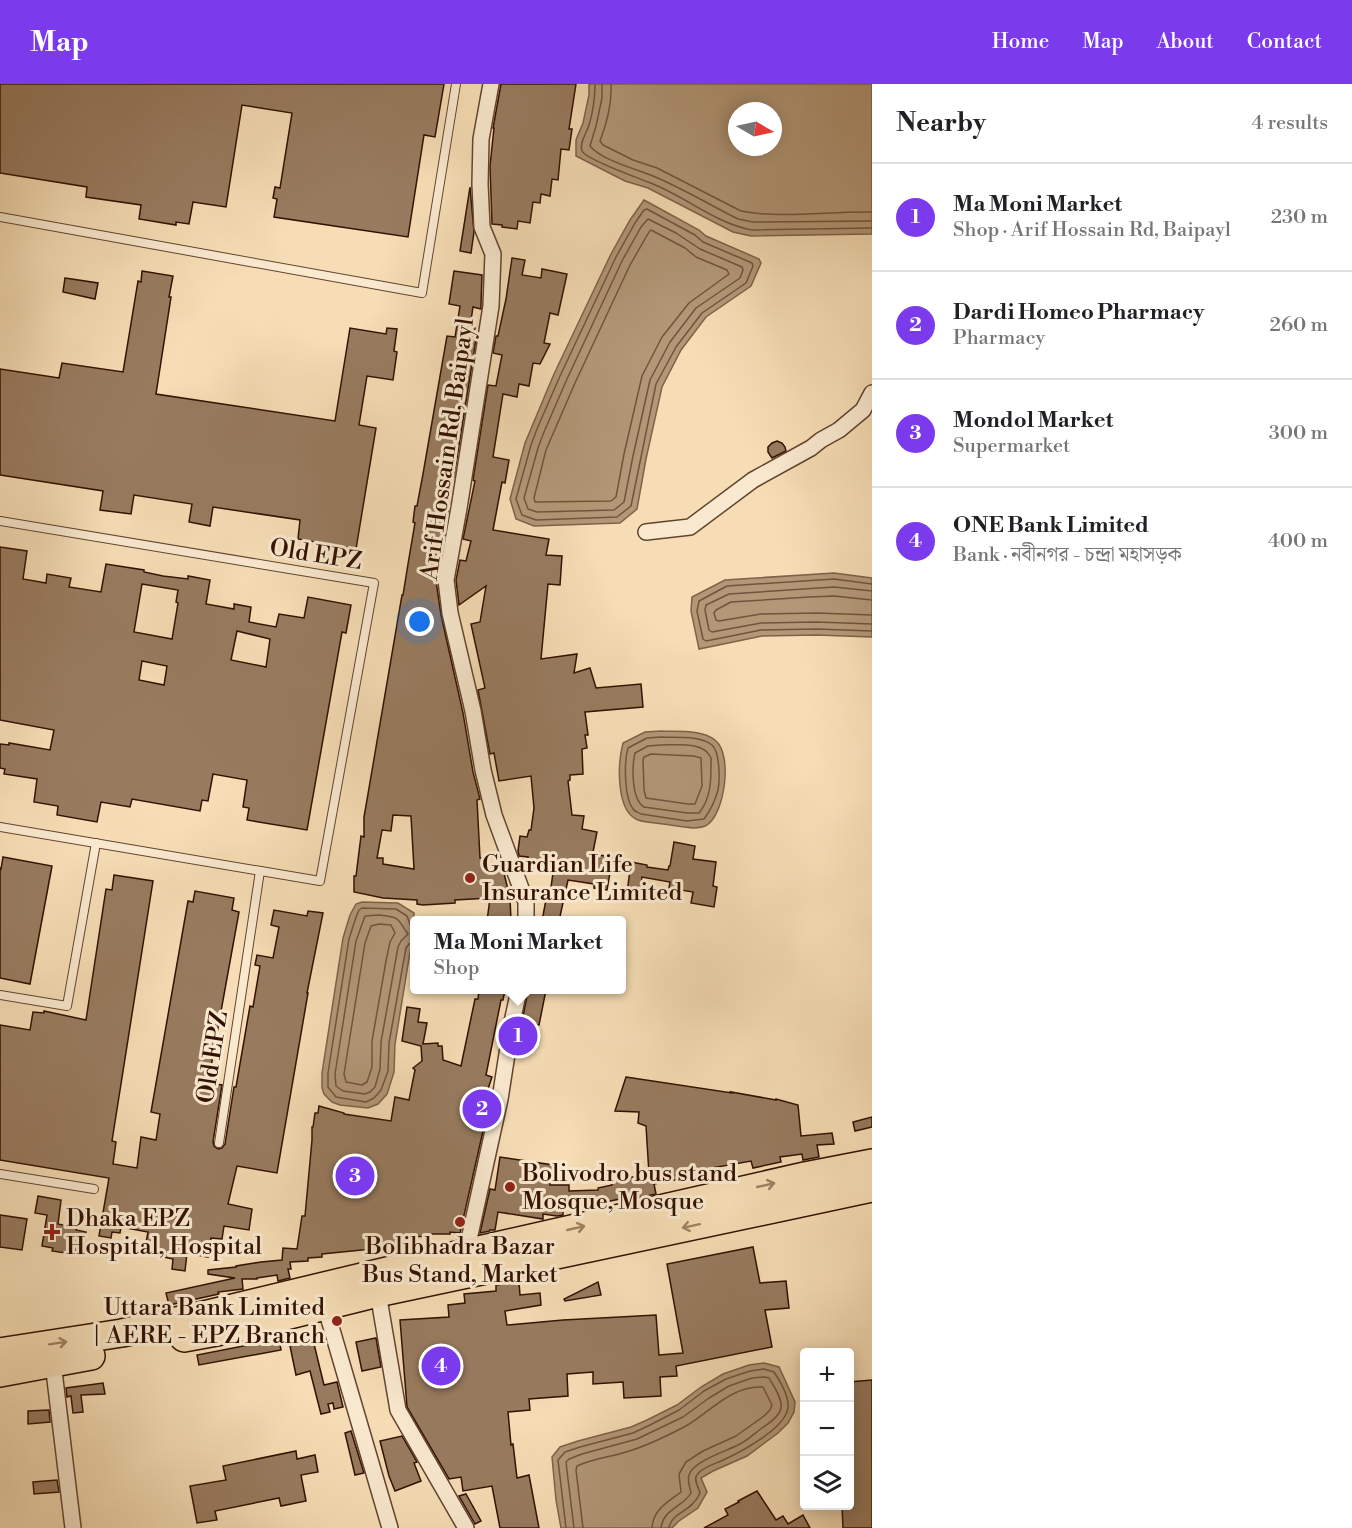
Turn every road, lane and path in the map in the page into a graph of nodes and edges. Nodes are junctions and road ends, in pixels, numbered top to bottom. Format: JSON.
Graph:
{"nodes":[{"id":1,"x":456,"y":84,"type":"edge"},
{"id":2,"x":491,"y":84,"type":"edge"},
{"id":3,"x":0,"y":217,"type":"edge"},
{"id":4,"x":872,"y":393,"type":"edge"},
{"id":5,"x":0,"y":521,"type":"edge"},
{"id":6,"x":646,"y":531,"type":"dead end"},
{"id":7,"x":0,"y":827,"type":"edge"},
{"id":8,"x":96,"y":843,"type":"junction"},
{"id":9,"x":260,"y":871,"type":"junction"},
{"id":10,"x":526,"y":916,"type":"edge"},
{"id":11,"x":518,"y":994,"type":"edge"},
{"id":12,"x":0,"y":995,"type":"edge"},
{"id":13,"x":219,"y":1143,"type":"dead end"},
{"id":14,"x":872,"y":1163,"type":"edge"},
{"id":15,"x":0,"y":1174,"type":"edge"},
{"id":16,"x":872,"y":1188,"type":"edge"},
{"id":17,"x":94,"y":1189,"type":"dead end"},
{"id":18,"x":465,"y":1253,"type":"junction"},
{"id":19,"x":378,"y":1293,"type":"junction"},
{"id":20,"x":325,"y":1306,"type":"junction"},
{"id":21,"x":0,"y":1352,"type":"edge"},
{"id":22,"x":53,"y":1363,"type":"junction"},
{"id":23,"x":0,"y":1373,"type":"edge"},
{"id":24,"x":73,"y":1528,"type":"edge"},
{"id":25,"x":390,"y":1528,"type":"edge"},
{"id":26,"x":466,"y":1528,"type":"edge"}],
"edges":[{"from":1,"to":3,"type":"lane"},
{"from":2,"to":10,"type":"street","name":"Arif Hossain Rd, Baipayl"},
{"from":4,"to":6,"type":"street"},
{"from":5,"to":9,"type":"lane","name":"Old EPZ"},
{"from":7,"to":8,"type":"lane","name":"Old EPZ"},
{"from":8,"to":9,"type":"lane","name":"Old EPZ"},
{"from":8,"to":12,"type":"lane"},
{"from":9,"to":13,"type":"lane","name":"Old EPZ"},
{"from":11,"to":18,"type":"street"},
{"from":18,"to":14,"type":"highway","one_way":true},
{"from":15,"to":17,"type":"lane"},
{"from":16,"to":19,"type":"highway","one_way":true},
{"from":21,"to":18,"type":"highway","one_way":true},
{"from":19,"to":20,"type":"highway"},
{"from":19,"to":26,"type":"street"},
{"from":20,"to":22,"type":"highway"},
{"from":20,"to":25,"type":"street"},
{"from":22,"to":23,"type":"highway"},
{"from":22,"to":24,"type":"street"}]}
